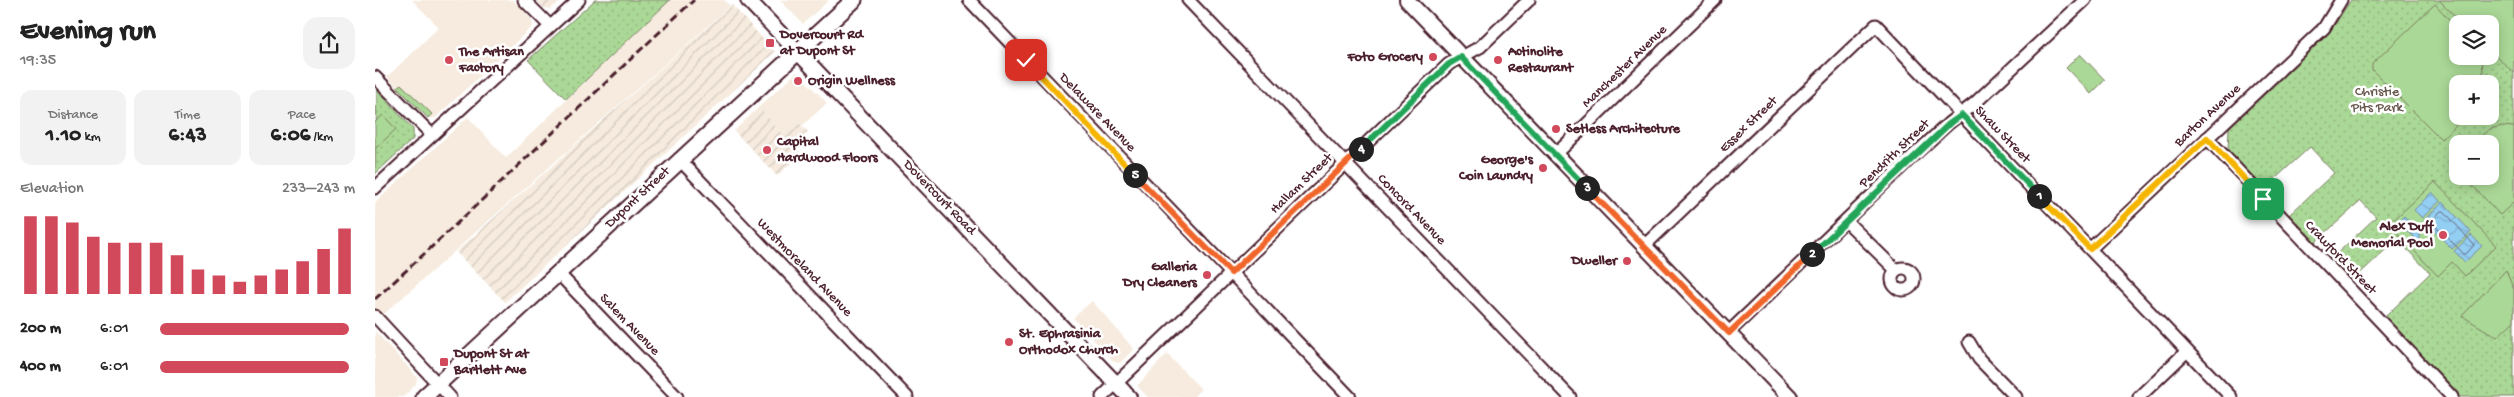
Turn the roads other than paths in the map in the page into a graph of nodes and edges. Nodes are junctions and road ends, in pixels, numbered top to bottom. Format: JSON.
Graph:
{"nodes":[{"id":1,"x":524,"y":0,"type":"edge"},
{"id":2,"x":579,"y":0,"type":"edge"},
{"id":3,"x":748,"y":0,"type":"edge"},
{"id":4,"x":853,"y":0,"type":"edge"},
{"id":5,"x":969,"y":0,"type":"edge"},
{"id":6,"x":1188,"y":0,"type":"edge"},
{"id":7,"x":1407,"y":0,"type":"edge"},
{"id":8,"x":1529,"y":0,"type":"edge"},
{"id":9,"x":1715,"y":0,"type":"edge"},
{"id":10,"x":2085,"y":0,"type":"edge"},
{"id":11,"x":2341,"y":0,"type":"edge"},
{"id":12,"x":1876,"y":25,"type":"joint"},
{"id":13,"x":550,"y":26,"type":"junction"},
{"id":14,"x":798,"y":51,"type":"junction"},
{"id":15,"x":1461,"y":57,"type":"junction"},
{"id":16,"x":375,"y":77,"type":"edge"},
{"id":17,"x":1962,"y":115,"type":"junction"},
{"id":18,"x":432,"y":135,"type":"junction"},
{"id":19,"x":2207,"y":138,"type":"junction"},
{"id":20,"x":1555,"y":155,"type":"junction"},
{"id":21,"x":679,"y":159,"type":"junction"},
{"id":22,"x":1345,"y":164,"type":"junction"},
{"id":23,"x":375,"y":188,"type":"edge"},
{"id":24,"x":1846,"y":222,"type":"junction"},
{"id":25,"x":1644,"y":246,"type":"junction"},
{"id":26,"x":2090,"y":249,"type":"junction"},
{"id":27,"x":1896,"y":270,"type":"dead end"},
{"id":28,"x":558,"y":273,"type":"junction"},
{"id":29,"x":1231,"y":273,"type":"junction"},
{"id":30,"x":375,"y":316,"type":"edge"},
{"id":31,"x":1729,"y":333,"type":"junction"},
{"id":32,"x":1969,"y":342,"type":"dead end"},
{"id":33,"x":2187,"y":351,"type":"junction"},
{"id":34,"x":438,"y":384,"type":"junction"},
{"id":35,"x":1116,"y":384,"type":"junction"},
{"id":36,"x":424,"y":397,"type":"edge"},
{"id":37,"x":450,"y":397,"type":"edge"},
{"id":38,"x":677,"y":397,"type":"edge"},
{"id":39,"x":907,"y":397,"type":"edge"},
{"id":40,"x":1102,"y":397,"type":"edge"},
{"id":41,"x":1129,"y":397,"type":"edge"},
{"id":42,"x":1350,"y":397,"type":"edge"},
{"id":43,"x":1570,"y":397,"type":"edge"},
{"id":44,"x":1790,"y":397,"type":"edge"},
{"id":45,"x":2016,"y":397,"type":"edge"},
{"id":46,"x":2139,"y":397,"type":"edge"},
{"id":47,"x":2231,"y":397,"type":"edge"},
{"id":48,"x":2452,"y":397,"type":"edge"}],
"edges":[{"from":1,"to":13,"type":"street"},
{"from":2,"to":13,"type":"street"},
{"from":3,"to":14,"type":"street","name":"Dovercourt Road"},
{"from":4,"to":14,"type":"main road","name":"Dupont Street"},
{"from":5,"to":29,"type":"street","name":"Delaware Avenue"},
{"from":6,"to":22,"type":"street","name":"Concord Avenue"},
{"from":7,"to":15,"type":"street"},
{"from":8,"to":15,"type":"street","name":"Hallam Street"},
{"from":9,"to":20,"type":"street","name":"Manchester Avenue"},
{"from":10,"to":17,"type":"street","name":"Pendrith Street"},
{"from":11,"to":19,"type":"street","name":"Barton Avenue"},
{"from":12,"to":17,"type":"street","name":"Shaw Street"},
{"from":12,"to":25,"type":"street","name":"Essex Street"},
{"from":13,"to":18,"type":"street"},
{"from":14,"to":21,"type":"main road","name":"Dupont Street"},
{"from":14,"to":35,"type":"street","name":"Dovercourt Road"},
{"from":15,"to":20,"type":"street"},
{"from":15,"to":22,"type":"street","name":"Hallam Street"},
{"from":16,"to":18,"type":"street"},
{"from":17,"to":24,"type":"street","name":"Pendrith Street"},
{"from":17,"to":26,"type":"street","name":"Shaw Street"},
{"from":18,"to":23,"type":"street"},
{"from":19,"to":26,"type":"street","name":"Barton Avenue"},
{"from":19,"to":48,"type":"street","name":"Crawford Street"},
{"from":20,"to":25,"type":"street"},
{"from":21,"to":28,"type":"main road","name":"Dupont Street"},
{"from":21,"to":39,"type":"street","name":"Westmoreland Avenue"},
{"from":22,"to":29,"type":"street","name":"Hallam Street"},
{"from":22,"to":43,"type":"street","name":"Concord Avenue"},
{"from":24,"to":27,"type":"street"},
{"from":24,"to":31,"type":"street","name":"Pendrith Street"},
{"from":25,"to":31,"type":"street"},
{"from":26,"to":33,"type":"street","name":"Shaw Street"},
{"from":28,"to":34,"type":"main road","name":"Dupont Street"},
{"from":28,"to":38,"type":"street","name":"Salem Avenue"},
{"from":29,"to":35,"type":"street","name":"Hallam Street"},
{"from":29,"to":42,"type":"street","name":"Delaware Avenue"},
{"from":30,"to":34,"type":"street"},
{"from":31,"to":44,"type":"street"},
{"from":32,"to":45,"type":"street"},
{"from":33,"to":46,"type":"street"},
{"from":33,"to":47,"type":"street","name":"Shaw Street"},
{"from":34,"to":36,"type":"main road","name":"Dupont Street"},
{"from":34,"to":37,"type":"street"},
{"from":35,"to":40,"type":"street","name":"Hallam Street"},
{"from":35,"to":41,"type":"street","name":"Dovercourt Road"}]}
